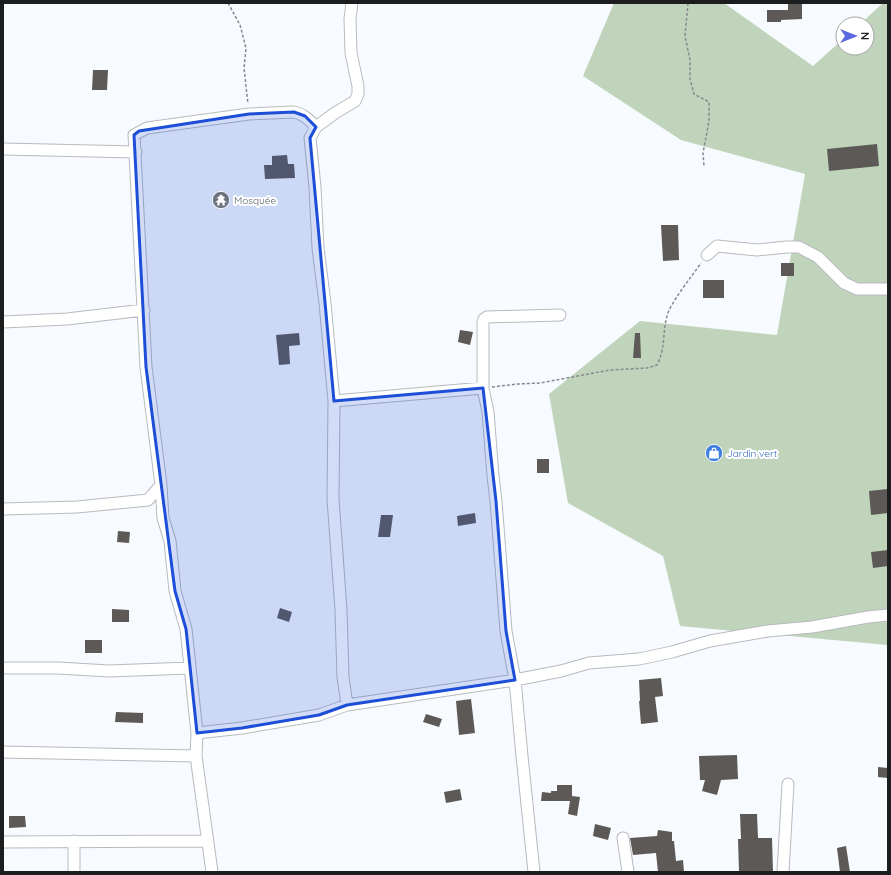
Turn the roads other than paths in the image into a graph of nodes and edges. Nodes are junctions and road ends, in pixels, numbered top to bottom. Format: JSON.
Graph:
{"nodes":[{"id":1,"x":352,"y":3,"type":"edge"},
{"id":2,"x":316,"y":127,"type":"junction"},
{"id":3,"x":3,"y":149,"type":"edge"},
{"id":4,"x":136,"y":152,"type":"junction"},
{"id":5,"x":707,"y":255,"type":"road end"},
{"id":6,"x":888,"y":289,"type":"edge"},
{"id":7,"x":144,"y":310,"type":"junction"},
{"id":8,"x":560,"y":315,"type":"dead end"},
{"id":9,"x":3,"y":322,"type":"edge"},
{"id":10,"x":483,"y":388,"type":"junction"},
{"id":11,"x":334,"y":401,"type":"junction"},
{"id":12,"x":161,"y":485,"type":"junction"},
{"id":13,"x":148,"y":500,"type":"junction"},
{"id":14,"x":3,"y":509,"type":"edge"},
{"id":15,"x":164,"y":518,"type":"junction"},
{"id":16,"x":888,"y":615,"type":"edge"},
{"id":17,"x":3,"y":668,"type":"edge"},
{"id":18,"x":190,"y":668,"type":"junction"},
{"id":19,"x":515,"y":680,"type":"junction"},
{"id":20,"x":347,"y":705,"type":"junction"},
{"id":21,"x":197,"y":733,"type":"junction"},
{"id":22,"x":3,"y":752,"type":"edge"},
{"id":23,"x":196,"y":756,"type":"junction"},
{"id":24,"x":788,"y":784,"type":"dead end"},
{"id":25,"x":623,"y":838,"type":"dead end"},
{"id":26,"x":74,"y":841,"type":"junction"},
{"id":27,"x":208,"y":841,"type":"junction"},
{"id":28,"x":3,"y":842,"type":"edge"},
{"id":29,"x":74,"y":872,"type":"edge"},
{"id":30,"x":212,"y":872,"type":"edge"},
{"id":31,"x":534,"y":872,"type":"edge"},
{"id":32,"x":628,"y":872,"type":"edge"},
{"id":33,"x":783,"y":872,"type":"edge"}],
"edges":[{"from":1,"to":2,"type":"street"},
{"from":2,"to":4,"type":"street"},
{"from":2,"to":11,"type":"street"},
{"from":3,"to":4,"type":"street"},
{"from":4,"to":7,"type":"street"},
{"from":5,"to":6,"type":"street"},
{"from":7,"to":9,"type":"street"},
{"from":7,"to":12,"type":"street"},
{"from":8,"to":10,"type":"street"},
{"from":10,"to":11,"type":"street"},
{"from":10,"to":19,"type":"street"},
{"from":11,"to":20,"type":"street"},
{"from":12,"to":13,"type":"street"},
{"from":12,"to":15,"type":"street"},
{"from":13,"to":14,"type":"street"},
{"from":13,"to":15,"type":"street"},
{"from":15,"to":18,"type":"street"},
{"from":16,"to":19,"type":"street"},
{"from":17,"to":18,"type":"street"},
{"from":18,"to":21,"type":"street"},
{"from":19,"to":20,"type":"street"},
{"from":19,"to":31,"type":"street"},
{"from":20,"to":21,"type":"street"},
{"from":21,"to":23,"type":"street"},
{"from":22,"to":23,"type":"street"},
{"from":23,"to":27,"type":"street"},
{"from":24,"to":33,"type":"street"},
{"from":25,"to":32,"type":"street"},
{"from":26,"to":27,"type":"street"},
{"from":26,"to":28,"type":"street"},
{"from":26,"to":29,"type":"street"},
{"from":27,"to":30,"type":"street"}]}
